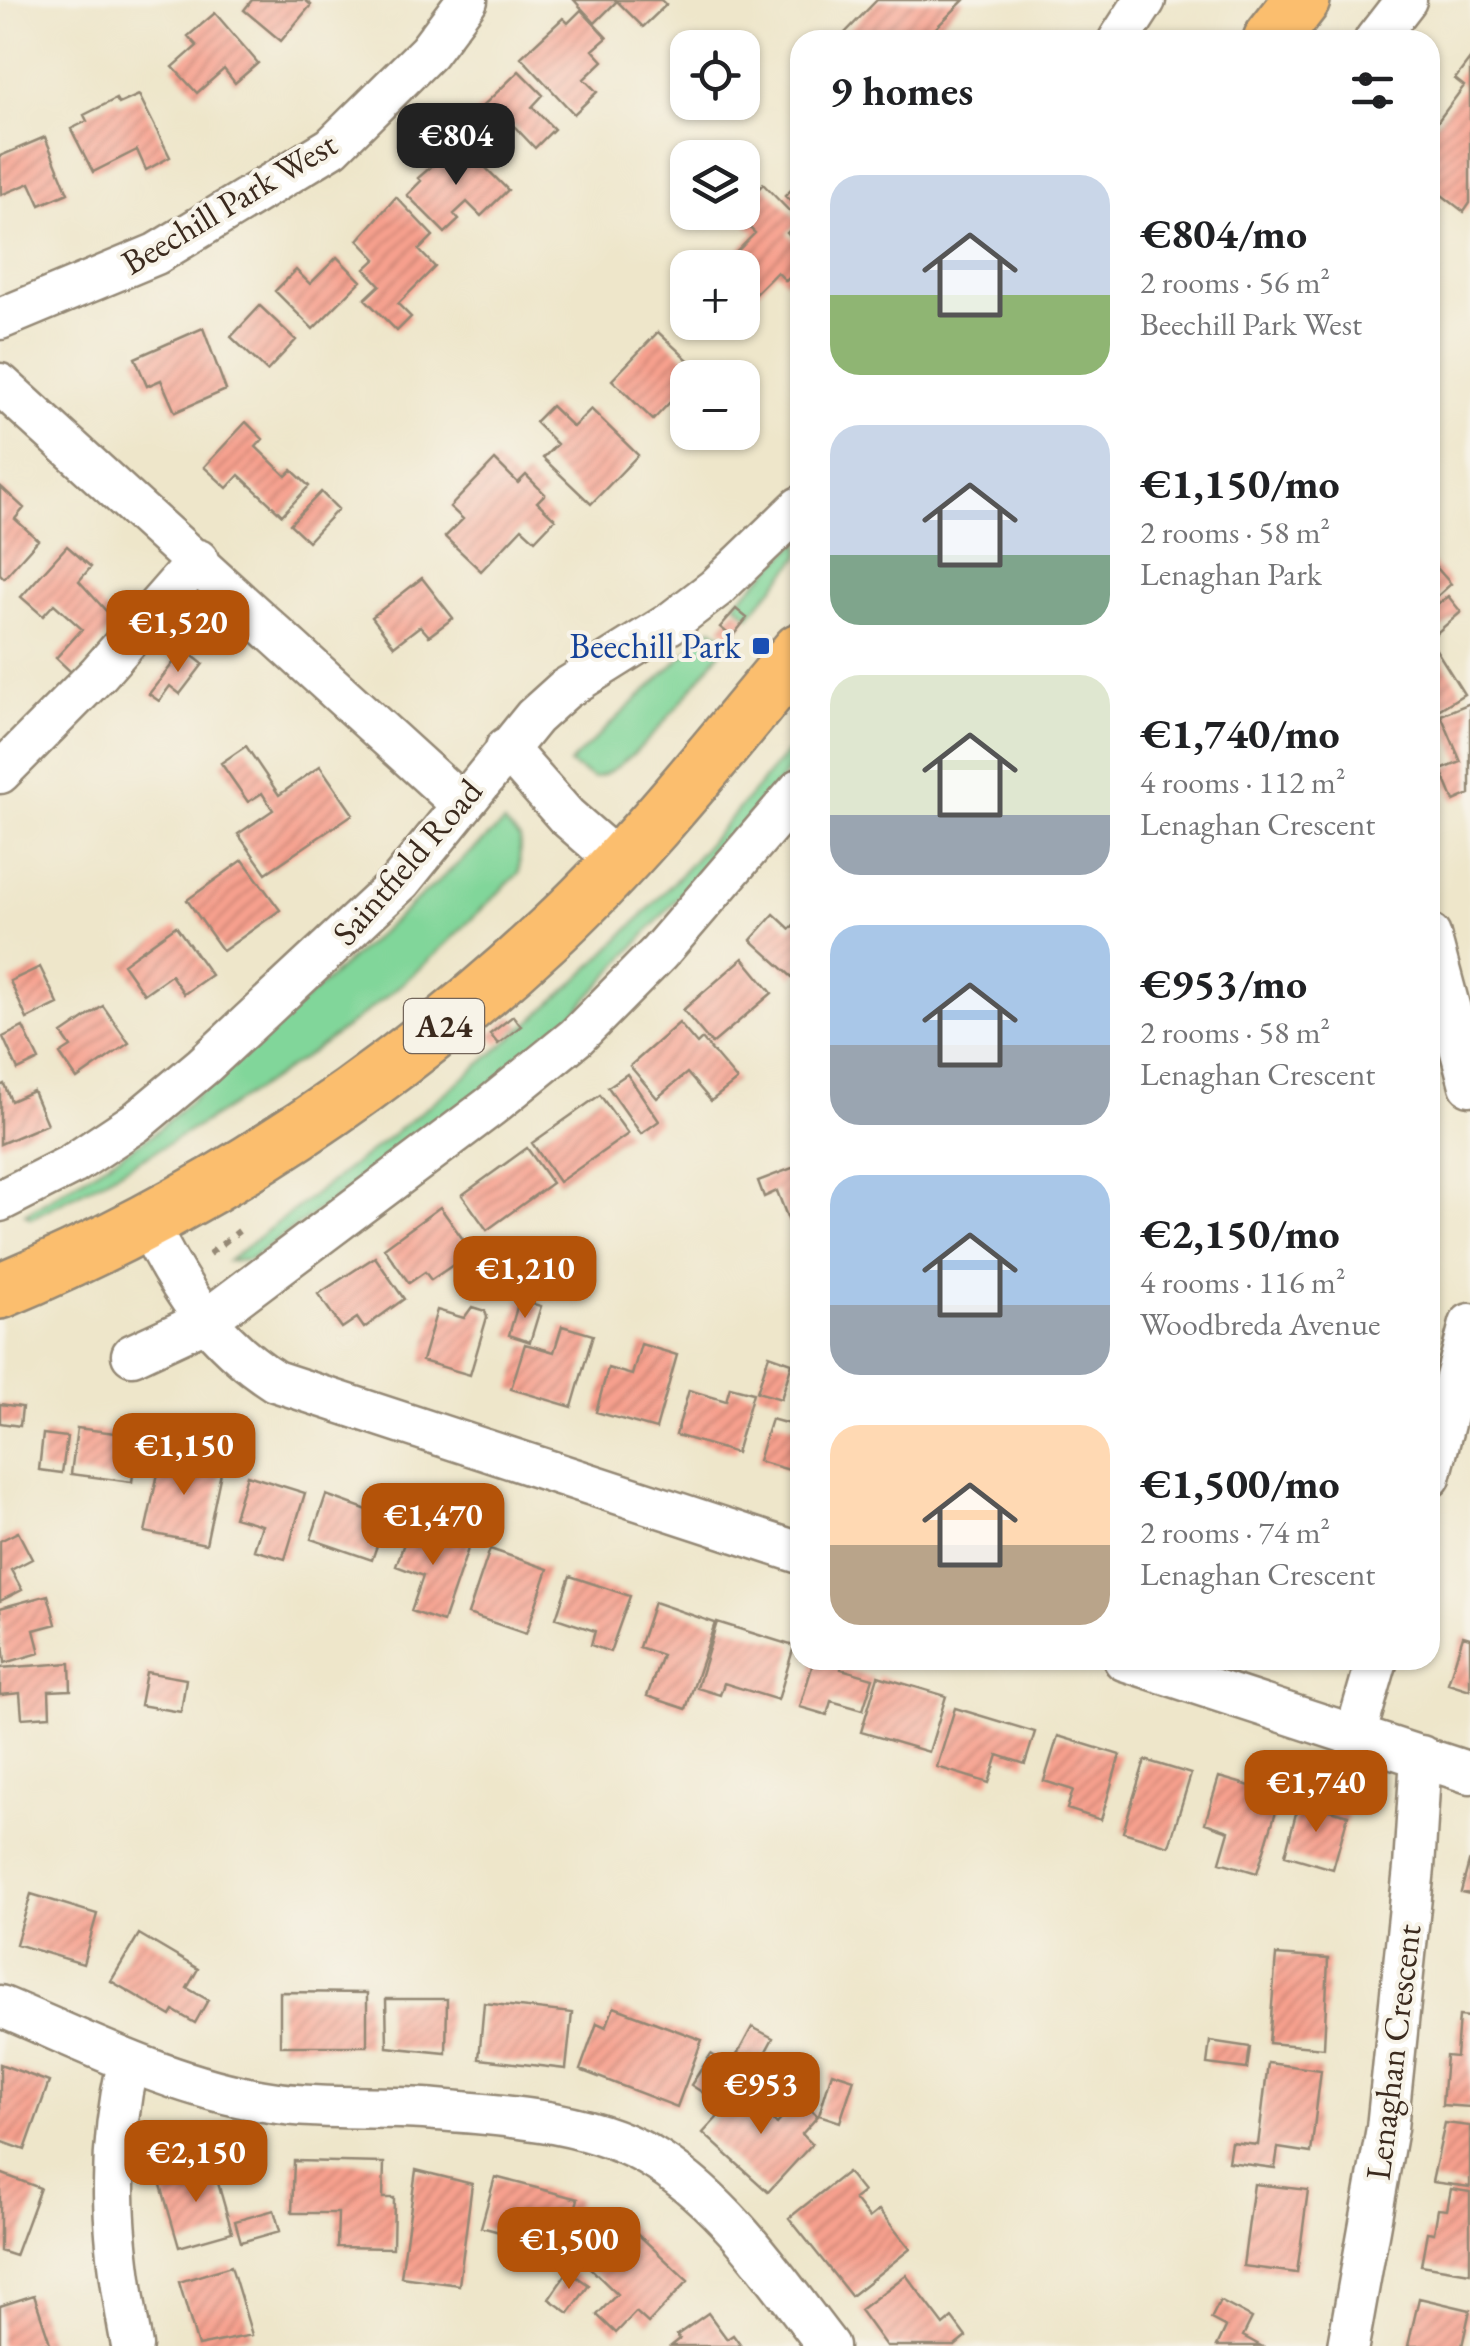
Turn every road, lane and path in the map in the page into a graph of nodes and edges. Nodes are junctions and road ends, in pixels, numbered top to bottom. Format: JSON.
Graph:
{"nodes":[{"id":1,"x":467,"y":0,"type":"edge"},
{"id":2,"x":1145,"y":0,"type":"edge"},
{"id":3,"x":1302,"y":0,"type":"edge"},
{"id":4,"x":1406,"y":0,"type":"edge"},
{"id":5,"x":1126,"y":30,"type":"edge"},
{"id":6,"x":1279,"y":30,"type":"edge"},
{"id":7,"x":1383,"y":30,"type":"edge"},
{"id":8,"x":0,"y":319,"type":"edge"},
{"id":9,"x":0,"y":384,"type":"edge"},
{"id":10,"x":790,"y":517,"type":"edge"},
{"id":11,"x":198,"y":560,"type":"junction"},
{"id":12,"x":790,"y":663,"type":"edge"},
{"id":13,"x":506,"y":748,"type":"junction"},
{"id":14,"x":0,"y":773,"type":"edge"},
{"id":15,"x":790,"y":801,"type":"edge"},
{"id":16,"x":460,"y":804,"type":"junction"},
{"id":17,"x":620,"y":863,"type":"junction"},
{"id":18,"x":1440,"y":1007,"type":"edge"},
{"id":19,"x":1470,"y":1084,"type":"edge"},
{"id":20,"x":0,"y":1201,"type":"edge"},
{"id":21,"x":147,"y":1223,"type":"junction"},
{"id":22,"x":0,"y":1291,"type":"edge"},
{"id":23,"x":205,"y":1321,"type":"junction"},
{"id":24,"x":1470,"y":1324,"type":"edge"},
{"id":25,"x":132,"y":1355,"type":"dead end"},
{"id":26,"x":1440,"y":1439,"type":"edge"},
{"id":27,"x":790,"y":1550,"type":"edge"},
{"id":28,"x":1154,"y":1670,"type":"edge"},
{"id":29,"x":1374,"y":1670,"type":"edge"},
{"id":30,"x":1354,"y":1736,"type":"junction"},
{"id":31,"x":1420,"y":1756,"type":"junction"},
{"id":32,"x":1470,"y":1772,"type":"edge"},
{"id":33,"x":0,"y":2006,"type":"edge"},
{"id":34,"x":128,"y":2062,"type":"junction"},
{"id":35,"x":132,"y":2346,"type":"edge"},
{"id":36,"x":828,"y":2346,"type":"edge"},
{"id":37,"x":1348,"y":2346,"type":"edge"}],
"edges":[{"from":1,"to":8,"type":"street","name":"Beechill Park West"},
{"from":2,"to":5,"type":"street"},
{"from":3,"to":6,"type":"highway"},
{"from":4,"to":7,"type":"street"},
{"from":9,"to":11,"type":"street"},
{"from":10,"to":13,"type":"street","name":"Saintfield Road"},
{"from":11,"to":14,"type":"street"},
{"from":11,"to":16,"type":"street"},
{"from":12,"to":17,"type":"highway","number":"A24"},
{"from":13,"to":16,"type":"street","name":"Saintfield Road"},
{"from":13,"to":17,"type":"street"},
{"from":15,"to":23,"type":"street"},
{"from":16,"to":20,"type":"street","name":"Saintfield Road"},
{"from":17,"to":21,"type":"highway","number":"A24"},
{"from":18,"to":19,"type":"street"},
{"from":21,"to":22,"type":"highway","number":"A24"},
{"from":21,"to":23,"type":"street"},
{"from":23,"to":25,"type":"street"},
{"from":23,"to":27,"type":"street"},
{"from":24,"to":26,"type":"street"},
{"from":28,"to":30,"type":"street"},
{"from":29,"to":30,"type":"street"},
{"from":30,"to":31,"type":"street"},
{"from":31,"to":32,"type":"street"},
{"from":31,"to":37,"type":"street","name":"Lenaghan Crescent"},
{"from":33,"to":34,"type":"street"},
{"from":34,"to":35,"type":"street"},
{"from":34,"to":36,"type":"street"}]}
